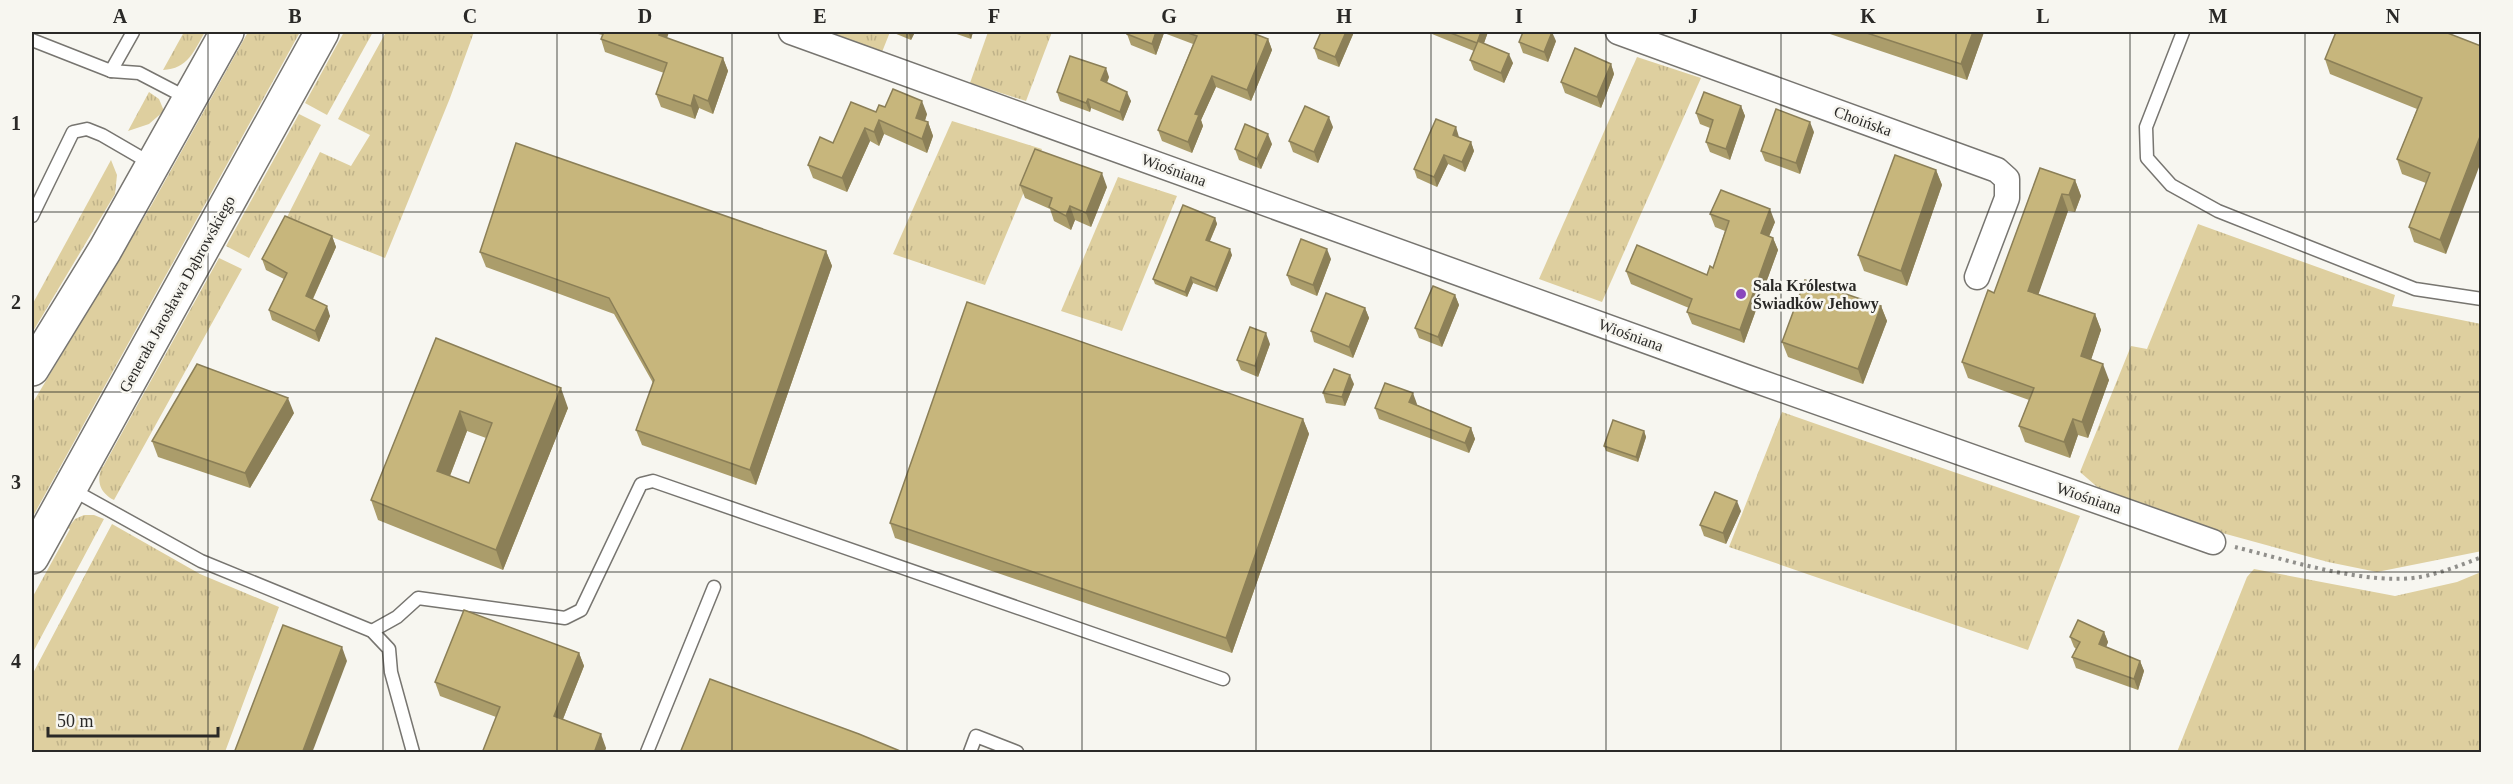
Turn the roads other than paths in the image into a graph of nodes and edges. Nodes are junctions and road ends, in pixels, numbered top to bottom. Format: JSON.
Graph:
{"nodes":[{"id":1,"x":133,"y":32,"type":"edge"},
{"id":2,"x":227,"y":32,"type":"edge"},
{"id":3,"x":322,"y":32,"type":"edge"},
{"id":4,"x":790,"y":32,"type":"edge"},
{"id":5,"x":1618,"y":32,"type":"edge"},
{"id":6,"x":2183,"y":32,"type":"edge"},
{"id":7,"x":32,"y":40,"type":"edge"},
{"id":8,"x":111,"y":70,"type":"junction"},
{"id":9,"x":190,"y":100,"type":"junction"},
{"id":10,"x":153,"y":165,"type":"junction"},
{"id":11,"x":32,"y":216,"type":"edge"},
{"id":12,"x":1977,"y":277,"type":"dead end"},
{"id":13,"x":2481,"y":299,"type":"edge"},
{"id":14,"x":32,"y":369,"type":"edge"},
{"id":15,"x":70,"y":489,"type":"junction"},
{"id":16,"x":2214,"y":542,"type":"road end"},
{"id":17,"x":32,"y":557,"type":"edge"},
{"id":18,"x":714,"y":587,"type":"dead end"},
{"id":19,"x":372,"y":631,"type":"junction"},
{"id":20,"x":1223,"y":679,"type":"dead end"},
{"id":21,"x":413,"y":753,"type":"edge"},
{"id":22,"x":647,"y":753,"type":"edge"},
{"id":23,"x":970,"y":753,"type":"edge"},
{"id":24,"x":1017,"y":753,"type":"edge"}],
"edges":[{"from":1,"to":8,"type":"lane"},
{"from":2,"to":9,"type":"main road"},
{"from":3,"to":15,"type":"main road","name":"Generała Jarosława Dąbrowskiego"},
{"from":4,"to":16,"type":"street","name":"Wiośniana"},
{"from":5,"to":12,"type":"street","name":"Choińska"},
{"from":6,"to":13,"type":"lane"},
{"from":7,"to":8,"type":"lane"},
{"from":8,"to":9,"type":"lane"},
{"from":9,"to":10,"type":"main road"},
{"from":10,"to":11,"type":"lane"},
{"from":10,"to":14,"type":"main road"},
{"from":15,"to":17,"type":"main road","name":"Generała Jarosława Dąbrowskiego"},
{"from":15,"to":19,"type":"lane"},
{"from":18,"to":22,"type":"lane"},
{"from":19,"to":20,"type":"lane"},
{"from":19,"to":21,"type":"lane"},
{"from":23,"to":24,"type":"lane"}]}
